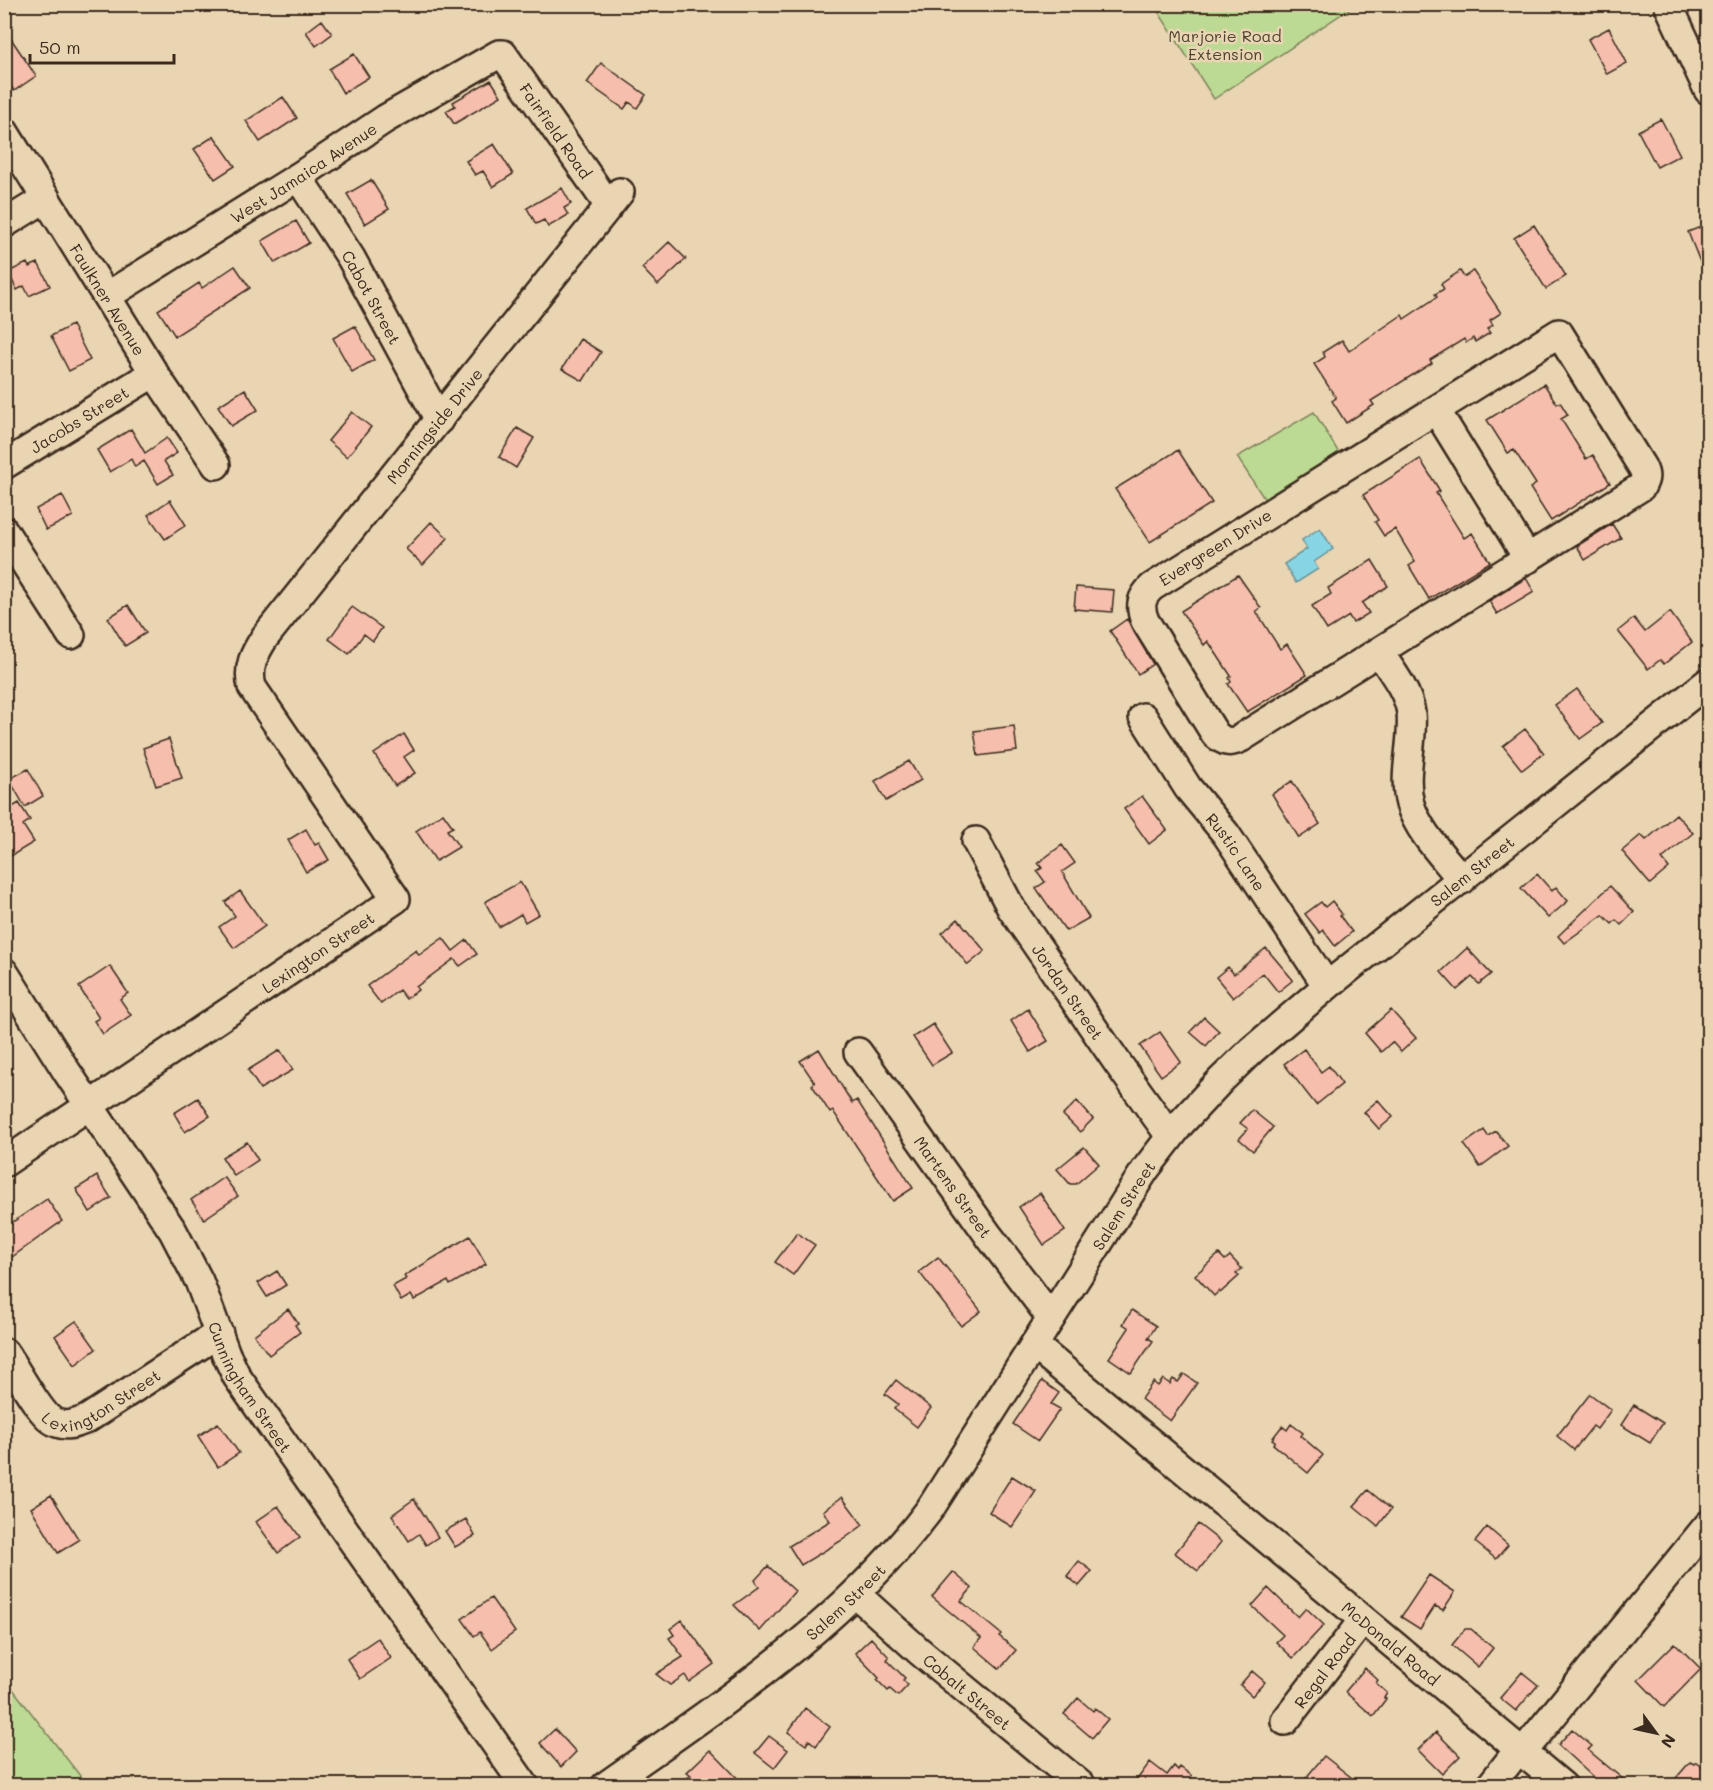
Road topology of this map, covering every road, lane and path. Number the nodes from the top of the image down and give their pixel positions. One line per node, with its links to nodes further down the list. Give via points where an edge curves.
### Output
1 (1668, 4): 3 (street)
2 (503, 54): 5 (street, West Jamaica Avenue, via 384,119); 7 (street, Fairfield Road)
3 (1708, 90)
4 (4, 131): 6 (street, Faulkner Avenue)
5 (298, 177): 9 (street, West Jamaica Avenue); 12 (street, Cabot Street, via 351,258)
6 (46, 198): 8 (street); 9 (street, Faulkner Avenue)
7 (615, 199): 12 (street, Morningside Drive)
8 (4, 224)
9 (107, 296): 10 (street, Faulkner Avenue)
10 (154, 373): 13 (street, Jacobs Street); 14 (street, Faulkner Avenue)
11 (1436, 410): 16 (street); 16 (street, Evergreen Drive, via 1559,333 1583,371 1642,467 1645,480 1636,492); 18 (street, Evergreen Drive, via 1152,587 1141,603 1145,621 1215,734 1227,742 1241,738)
12 (439, 420): 19 (street, Morningside Drive, via 265,637)
13 (4, 465)
14 (216, 465)
15 (4, 531): 17 (street)
16 (1528, 559): 18 (street, Evergreen Drive)
17 (70, 635)
18 (1379, 652): 23 (street, via 1411,711 1407,788 1411,805 1428,838)
19 (251, 661): 27 (street, Lexington Street, via 252,687 396,899)
20 (1708, 682): 23 (street, Salem Street)
21 (1143, 717): 25 (street, Rustic Lane)
22 (976, 841): 28 (street, Jordan Street, via 1011,908)
23 (1462, 880): 25 (street, Salem Street)
24 (4, 972): 27 (street, Cunningham Street)
25 (1327, 986): 28 (street, Salem Street, via 1252,1050)
26 (858, 1052): 30 (street, Martens Street)
27 (90, 1107): 29 (street, Lexington Street); 31 (street, Cunningham Street, via 173,1231 199,1281)
28 (1170, 1136): 30 (street, Salem Street)
29 (4, 1163)
30 (1051, 1318): 32 (street, Salem Street)
31 (219, 1333): 33 (street, Lexington Street, via 87,1419 63,1425 53,1422 44,1412); 40 (street, Cunningham Street, via 231,1366 251,1399)
32 (1034, 1345): 35 (street, Salem Street, via 930,1509); 36 (street, McDonald Road)
33 (4, 1352)
34 (1708, 1525): 38 (street)
35 (856, 1594): 39 (street, Salem Street, via 805,1638); 41 (street, Cobalt Street, via 919,1651)
36 (1363, 1620): 37 (street, Regal Road); 38 (street, McDonald Road)
37 (1285, 1721)
38 (1521, 1751): 42 (street); 43 (street, McDonald Road)
39 (611, 1784)
40 (525, 1785)
41 (1083, 1785)
42 (1490, 1785)
43 (1563, 1785)

